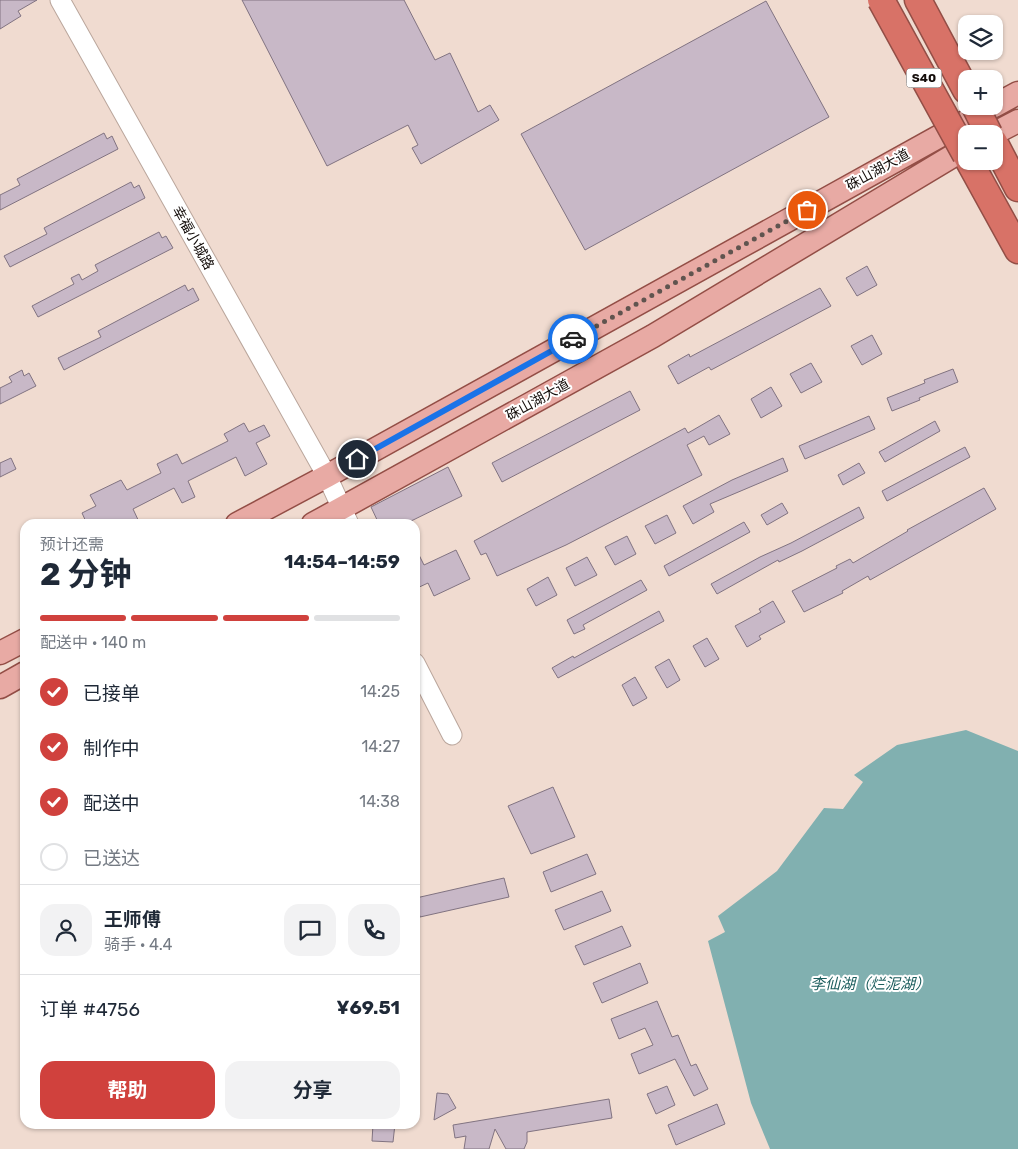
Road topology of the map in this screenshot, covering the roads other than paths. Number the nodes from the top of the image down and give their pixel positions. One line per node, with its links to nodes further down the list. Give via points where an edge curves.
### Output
1 (60, 0): 19 (street, 幸福小城路)
2 (881, 0): 11 (highway, S40, bridge)
3 (918, 0): 4 (highway, S40)
4 (958, 75)
5 (1018, 93): 6 (main road, 硃山湖大道)
6 (1003, 101)
7 (980, 115): 9 (main road, 硃山湖大道)
8 (1018, 121): 10 (main road)
9 (967, 123): 19 (main road, 硃山湖大道)
10 (1003, 129)
11 (958, 141)
12 (958, 153): 20 (main road, 硃山湖大道)
13 (1003, 159): 16 (highway)
14 (974, 170): 18 (highway)
15 (984, 170): 17 (main road)
16 (1018, 188)
17 (1018, 235)
18 (1018, 250)
19 (327, 476): 20 (street, 幸福小城路); 21 (main road, 硃山湖大道)
20 (346, 516): 22 (main road, 硃山湖大道)
21 (246, 519)
22 (334, 519)
23 (20, 643): 24 (main road)
24 (0, 653)
25 (420, 672): 28 (street)
26 (20, 676): 27 (main road)
27 (0, 687)
28 (452, 735)

